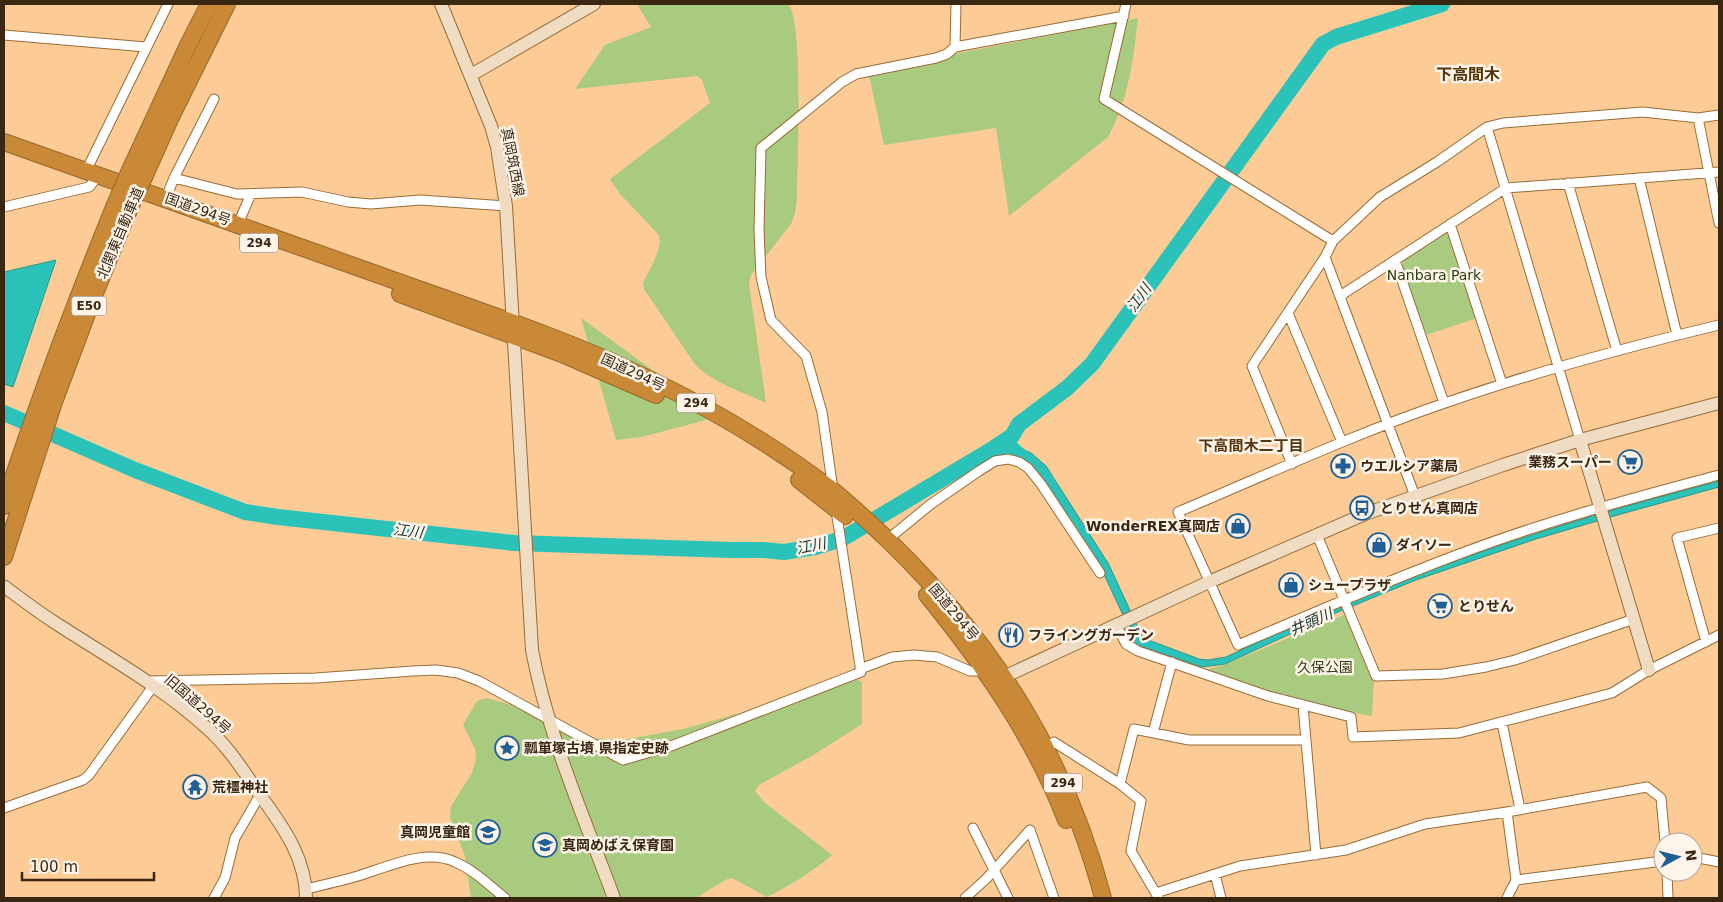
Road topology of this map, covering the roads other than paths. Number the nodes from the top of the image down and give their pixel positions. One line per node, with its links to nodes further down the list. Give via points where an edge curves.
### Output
1 (168, 4): 10 (street)
2 (210, 4): 19 (highway, 北関東自動車道 / E50, via 189,43)
3 (227, 4): 19 (highway, 北関東自動車道 / E50, via 174,110)
4 (441, 4): 12 (street, 真岡筑西線)
5 (594, 4): 12 (street)
6 (956, 4): 11 (street)
7 (1126, 4): 8 (street)
8 (1124, 16): 11 (street); 34 (street, via 1104,99)
9 (4, 35): 10 (street)
10 (146, 47): 22 (street)
11 (955, 47): 54 (street, via 936,58 856,74 761,148 759,230 762,277 771,320 806,356 822,412)
12 (471, 74): 29 (street, 真岡筑西線, via 491,126)
13 (214, 99): 23 (street)
14 (1719, 115): 15 (street)
15 (1698, 118): 16 (street, via 1643,112); 21 (street)
16 (1487, 127): 26 (street); 34 (street, via 1380,197)
17 (4, 142): 22 (highway, 国道294号 / 294)
18 (4, 151): 22 (highway, 国道294号 / 294)
19 (137, 172): 50 (highway, 北関東自動車道 / E50, bridge, via 121,210 91,303 47,399)
20 (1719, 172): 21 (street)
21 (1709, 174): 24 (street); 31 (street)
22 (93, 176): 28 (highway, 国道294号 / 294); 30 (street, via 89,187); 40 (highway, 国道294号 / 294)
23 (174, 178): 27 (street, via 237,194); 28 (street)
24 (1639, 178): 25 (street); 41 (street)
25 (1568, 183): 26 (street); 42 (street)
26 (1506, 188): 33 (street); 43 (street)
27 (251, 194): 29 (street, via 302,192 371,204 420,200); 32 (street)
28 (166, 198): 32 (highway, 国道294号 / 294)
29 (506, 206): 40 (street, 真岡筑西線)
30 (4, 207)
31 (1719, 223)
32 (238, 224): 40 (highway, 国道294号 / 294)
33 (1450, 224): 36 (street); 44 (street)
34 (1333, 240): 35 (street)
35 (1325, 257): 37 (street); 38 (street)
36 (1396, 260): 37 (street); 45 (street)
37 (1340, 296): 47 (street)
38 (1288, 313): 49 (street); 51 (street, via 1252,366)
39 (1719, 325): 41 (street)
40 (512, 329): 54 (highway, 国道294号 / 294, via 682,407); 76 (street, 真岡筑西線, via 532,650)
41 (1677, 335): 42 (street)
42 (1617, 351): 43 (street)
43 (1558, 368): 44 (street); 48 (street)
44 (1502, 384): 45 (street)
45 (1444, 403): 47 (street)
46 (1719, 404): 48 (street)
47 (1388, 424): 49 (street); 53 (street)
48 (1580, 440): 53 (street); 56 (street)
49 (1342, 442): 51 (street)
50 (30, 450): 55 (highway, 北関東自動車道 / E50); 61 (highway, 北関東自動車道 / E50)
51 (1292, 464): 63 (street, via 1178,512)
52 (1719, 475): 56 (street)
53 (1415, 496): 59 (street)
54 (834, 499): 57 (highway, 国道294号 / 294); 57 (street)
55 (4, 506)
56 (1600, 507): 65 (street, via 1464,552); 66 (street)
57 (851, 523): 60 (highway, 国道294号 / 294); 71 (street, via 843,553)
58 (1719, 528): 69 (street, via 1677,538)
59 (1317, 535): 63 (street); 65 (street)
60 (882, 539): 62 (street, via 994,461 1008,459 1028,468 1041,484); 73 (highway, 国道294号 / 294, via 921,573 951,607 986,650)
61 (4, 556)
62 (1100, 573)
63 (1209, 582): 65 (street, via 1238,645); 67 (street)
64 (5, 587): 74 (street, 旧国道294号)
65 (1345, 600): 66 (street, via 1376,676 1443,674 1486,667)
66 (1634, 619): 72 (street)
67 (1119, 624): 70 (street, via 1126,644); 73 (street)
68 (1719, 635): 69 (street)
69 (1706, 642): 72 (street)
70 (1172, 662): 75 (street); 78 (street)
71 (860, 669): 73 (street, via 892,657 914,655 937,657 970,671); 76 (street, via 861,672 671,746 622,760)
72 (1650, 670): 77 (street, via 1612,693)
73 (994, 676): 80 (highway, 国道294号 / 294); 104 (highway, 国道294号 / 294, via 1052,787)
74 (151, 683): 76 (street, via 316,678 436,670 470,677); 82 (street, 旧国道294号, via 208,728 233,755); 83 (street, via 89,775)
75 (1303, 706): 77 (street, via 1351,717 1354,737 1459,733); 79 (street)
76 (549, 719): 100 (street, 真岡筑西線)
77 (1502, 723): 84 (street)
78 (1153, 733): 79 (street, via 1189,740); 81 (street, via 1134,729)
79 (1306, 740): 88 (street)
80 (1046, 747): 81 (street, via 1054,742); 105 (highway, 国道294号 / 294, via 1074,810)
81 (1120, 784): 97 (street, via 1141,801 1131,851)
82 (260, 795): 96 (street, 旧国道294号, via 281,824 300,860); 98 (street, via 235,838 225,878)
83 (4, 808)
84 (1520, 809): 85 (street); 87 (street, via 1647,787 1662,798)
85 (1507, 812): 88 (street, via 1425,824 1346,850); 94 (street)
86 (973, 828): 92 (street)
87 (1664, 832)
88 (1316, 855): 93 (street, via 1240,866)
89 (1703, 859): 91 (street)
90 (1653, 862): 94 (street)
91 (1719, 862)
92 (994, 868): 101 (street); 102 (street); 103 (street, via 1030,830)
93 (1214, 874): 97 (street); 106 (street)
94 (1516, 880): 107 (street)
95 (1667, 882): 108 (street)
96 (306, 894): 99 (street, via 404,861 433,857 468,868)
97 (1158, 896)
98 (214, 898)
99 (505, 898)
100 (614, 898)
101 (965, 898)
102 (1008, 898)
103 (1054, 898)
104 (1092, 898)
105 (1103, 898)
106 (1221, 898)
107 (1507, 898)
108 (1668, 898)

